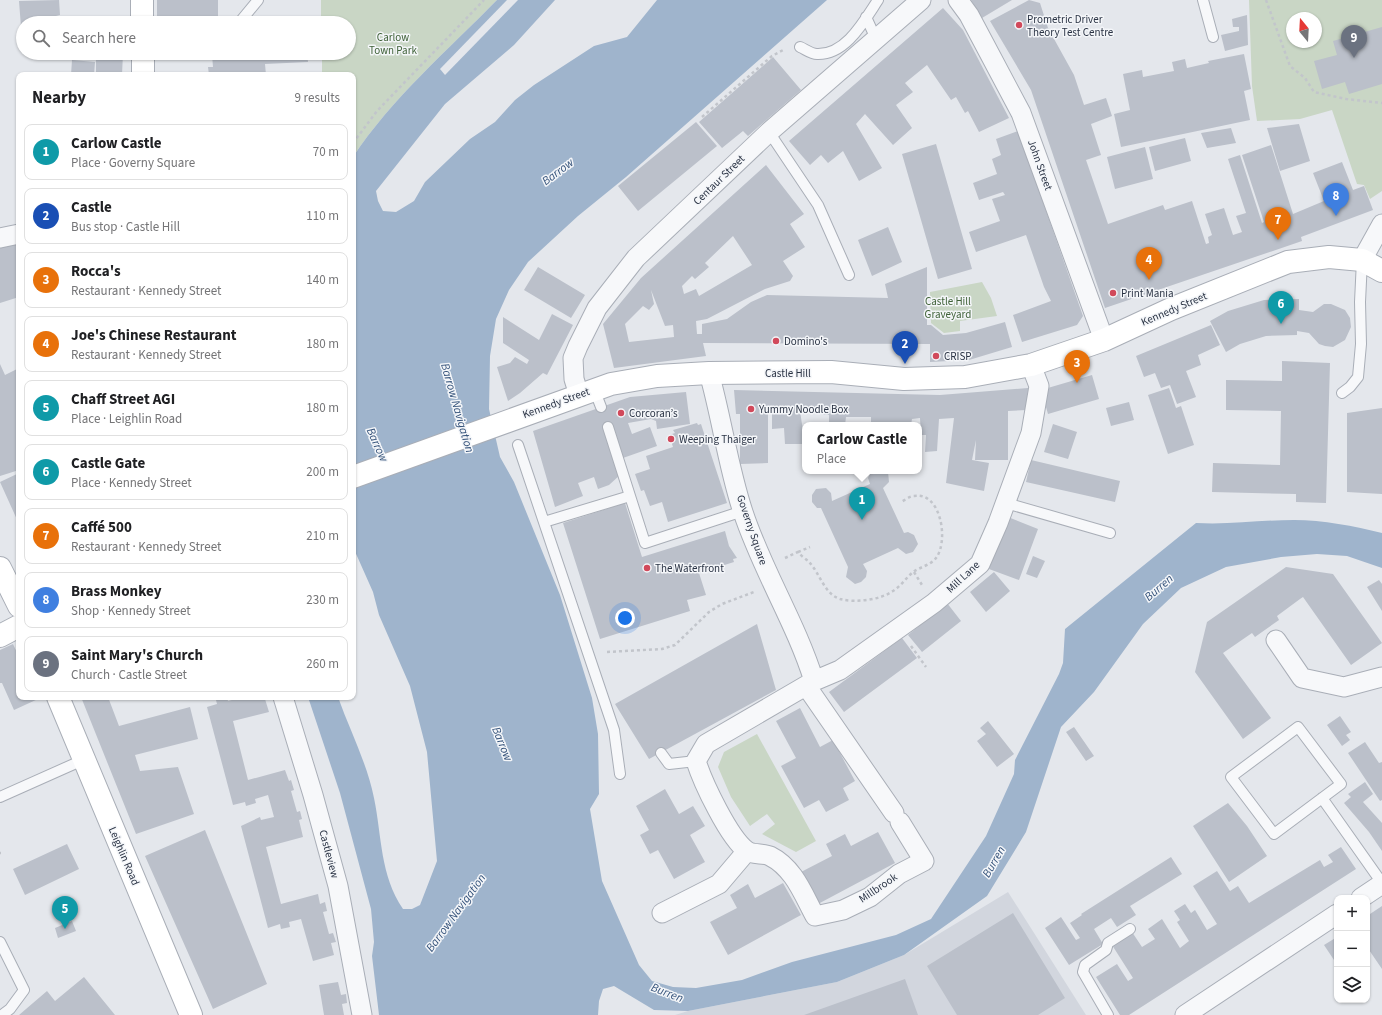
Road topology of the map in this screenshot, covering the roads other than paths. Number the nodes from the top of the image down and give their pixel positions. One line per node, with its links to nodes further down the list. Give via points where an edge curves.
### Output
1 (142, 0): 7 (main road)
2 (258, 0): 8 (lane)
3 (878, 0): 9 (lane)
4 (921, 0): 11 (street, Centaur Street)
5 (958, 0): 22 (street, John Street, via 969,15 1021,112)
6 (1203, 0): 10 (lane)
7 (142, 16)
8 (244, 16)
9 (866, 17): 11 (lane); 12 (lane, via 854,34 832,53 815,54)
10 (1213, 38)
11 (876, 39): 15 (street, Centaur Street)
12 (800, 47)
13 (143, 60): 14 (main road)
14 (144, 72)
15 (769, 132): 21 (lane, via 818,205); 27 (street, Centaur Street, via 636,258 597,308 573,358 574,379)
16 (1382, 224): 19 (street)
17 (16, 235): 18 (street)
18 (0, 238)
19 (1362, 260): 20 (main road, Kennedy Street); 22 (main road, Kennedy Street, via 1329,257 1288,262 1171,309); 26 (lane, via 1358,377)
20 (1382, 271)
21 (849, 275)
22 (1104, 340): 23 (main road, Kennedy Street)
23 (1031, 365): 25 (main road, Kennedy Street); 32 (street, Mill Lane, via 1039,386 1031,433)
24 (709, 373): 25 (main road, Castle Hill, via 831,372 904,379); 27 (main road, Castle Hill, via 657,376); 33 (street, Governy Square)
25 (965, 377)
26 (1342, 393)
27 (596, 394): 30 (main road, Kennedy Street, via 502,423)
28 (608, 427): 31 (lane)
29 (518, 445): 34 (lane)
30 (356, 476)
31 (630, 496): 33 (lane, via 645,543); 34 (lane)
32 (1006, 503): 35 (lane); 42 (street, Mill Lane, via 980,564 934,603 840,670)
33 (743, 511): 42 (street, Governy Square, via 764,567 808,663)
34 (544, 522): 48 (lane, via 614,730)
35 (1110, 533)
36 (0, 568): 37 (main road)
37 (16, 600)
38 (16, 628): 39 (main road)
39 (0, 636)
40 (1276, 640): 41 (street, via 1302,678 1344,687)
41 (1382, 677)
42 (810, 684): 47 (street, Mill Lane, via 706,744); 51 (street, Governy Square)
43 (59, 700): 46 (main road, Leighlin Road)
44 (284, 700): 61 (street, Castleview, via 314,795 338,886)
45 (661, 753): 47 (lane, via 669,764)
46 (83, 760): 49 (lane); 60 (main road, Leighlin Road)
47 (698, 769): 52 (street, via 732,834)
48 (620, 774)
49 (0, 797)
50 (1322, 798): 50 (lane, via 1274,834 1231,777 1298,727 1341,784); 53 (lane)
51 (897, 818): 52 (street, Millbrook, via 924,861 843,910 815,916 793,875 770,856)
52 (747, 852): 55 (street, via 719,884)
53 (1382, 883): 54 (street)
54 (1365, 895)
55 (662, 913)
56 (1334, 916): 63 (street)
57 (1130, 929): 62 (lane, via 1108,943 1106,950 1085,965 1083,972)
58 (0, 942): 59 (lane, via 24,990 10,1009)
59 (2, 1015)
60 (191, 1015)
61 (362, 1015)
62 (1108, 1015)
63 (1185, 1015)

